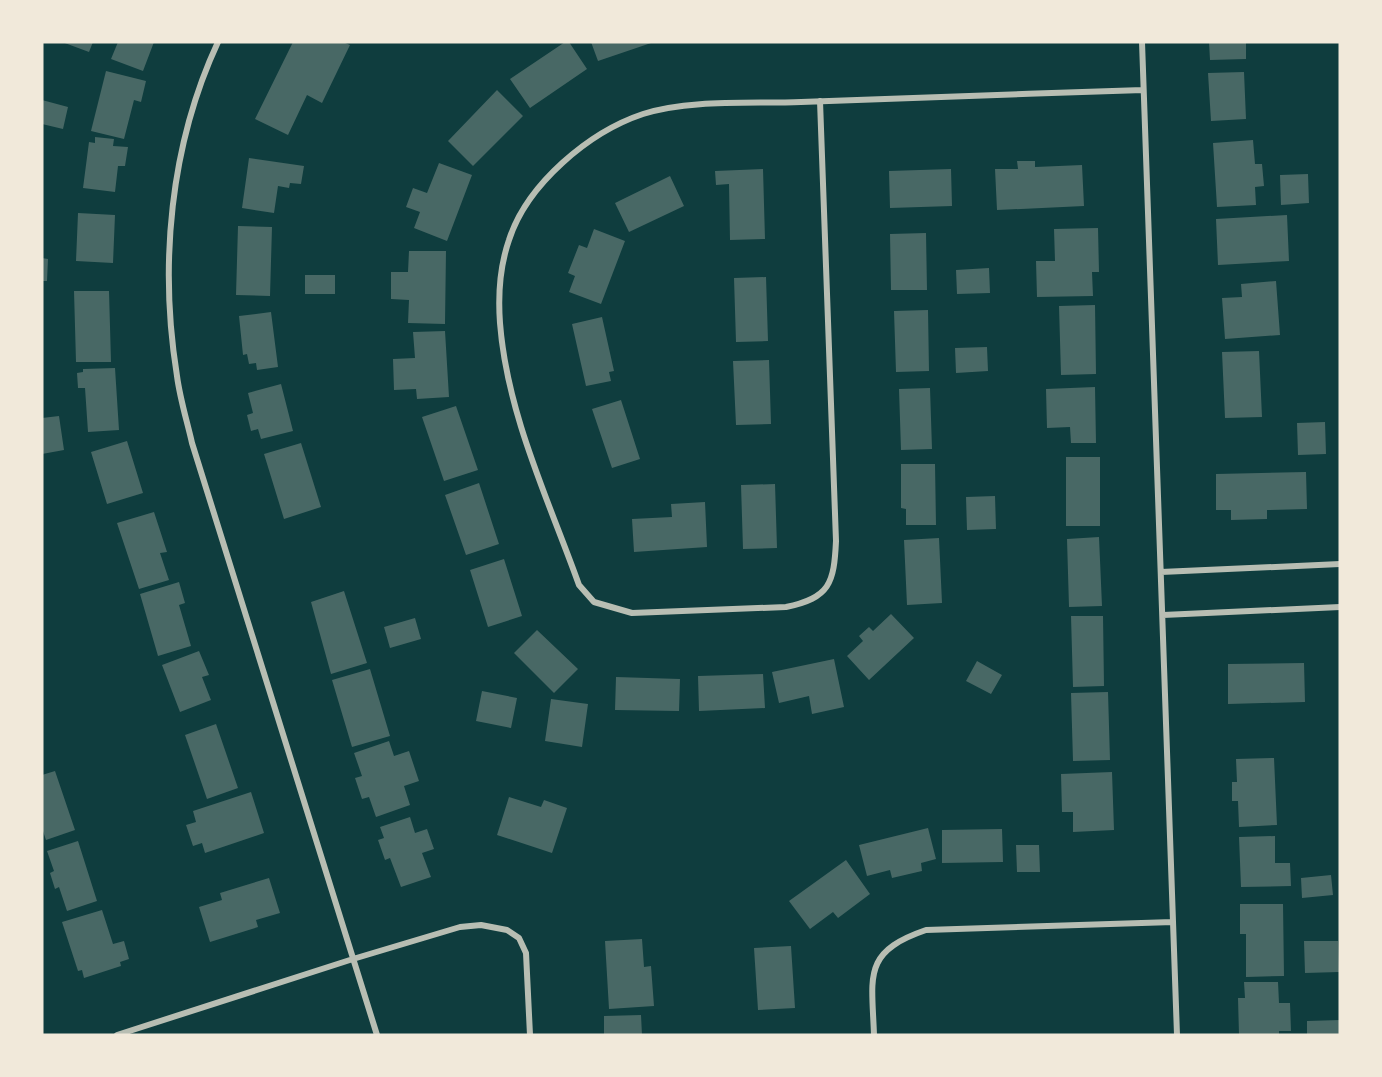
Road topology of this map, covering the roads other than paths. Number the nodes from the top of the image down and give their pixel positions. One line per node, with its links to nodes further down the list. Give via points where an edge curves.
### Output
1 (219, 42): 10 (street, via 190,118 175,184 169,235 177,376 192,443)
2 (1142, 42): 3 (street)
3 (1143, 90): 4 (street); 6 (street)
4 (820, 101): 4 (street, via 684,106 645,114 611,128 580,147 549,176 525,207 509,238 500,279 506,367 517,412 579,585 594,602 632,613 786,607 809,602 826,590 835,573)
5 (1340, 564): 6 (street)
6 (1161, 572): 8 (street)
7 (1340, 607): 8 (street)
8 (1163, 615): 9 (street)
9 (1173, 922): 14 (street, via 926,930 902,938 881,954 872,980); 15 (street)
10 (353, 959): 11 (street); 12 (street); 13 (street, via 460,927 481,925 507,930 519,938 526,953)
11 (117, 1035)
12 (377, 1035)
13 (530, 1035)
14 (874, 1035)
15 (1177, 1035)

